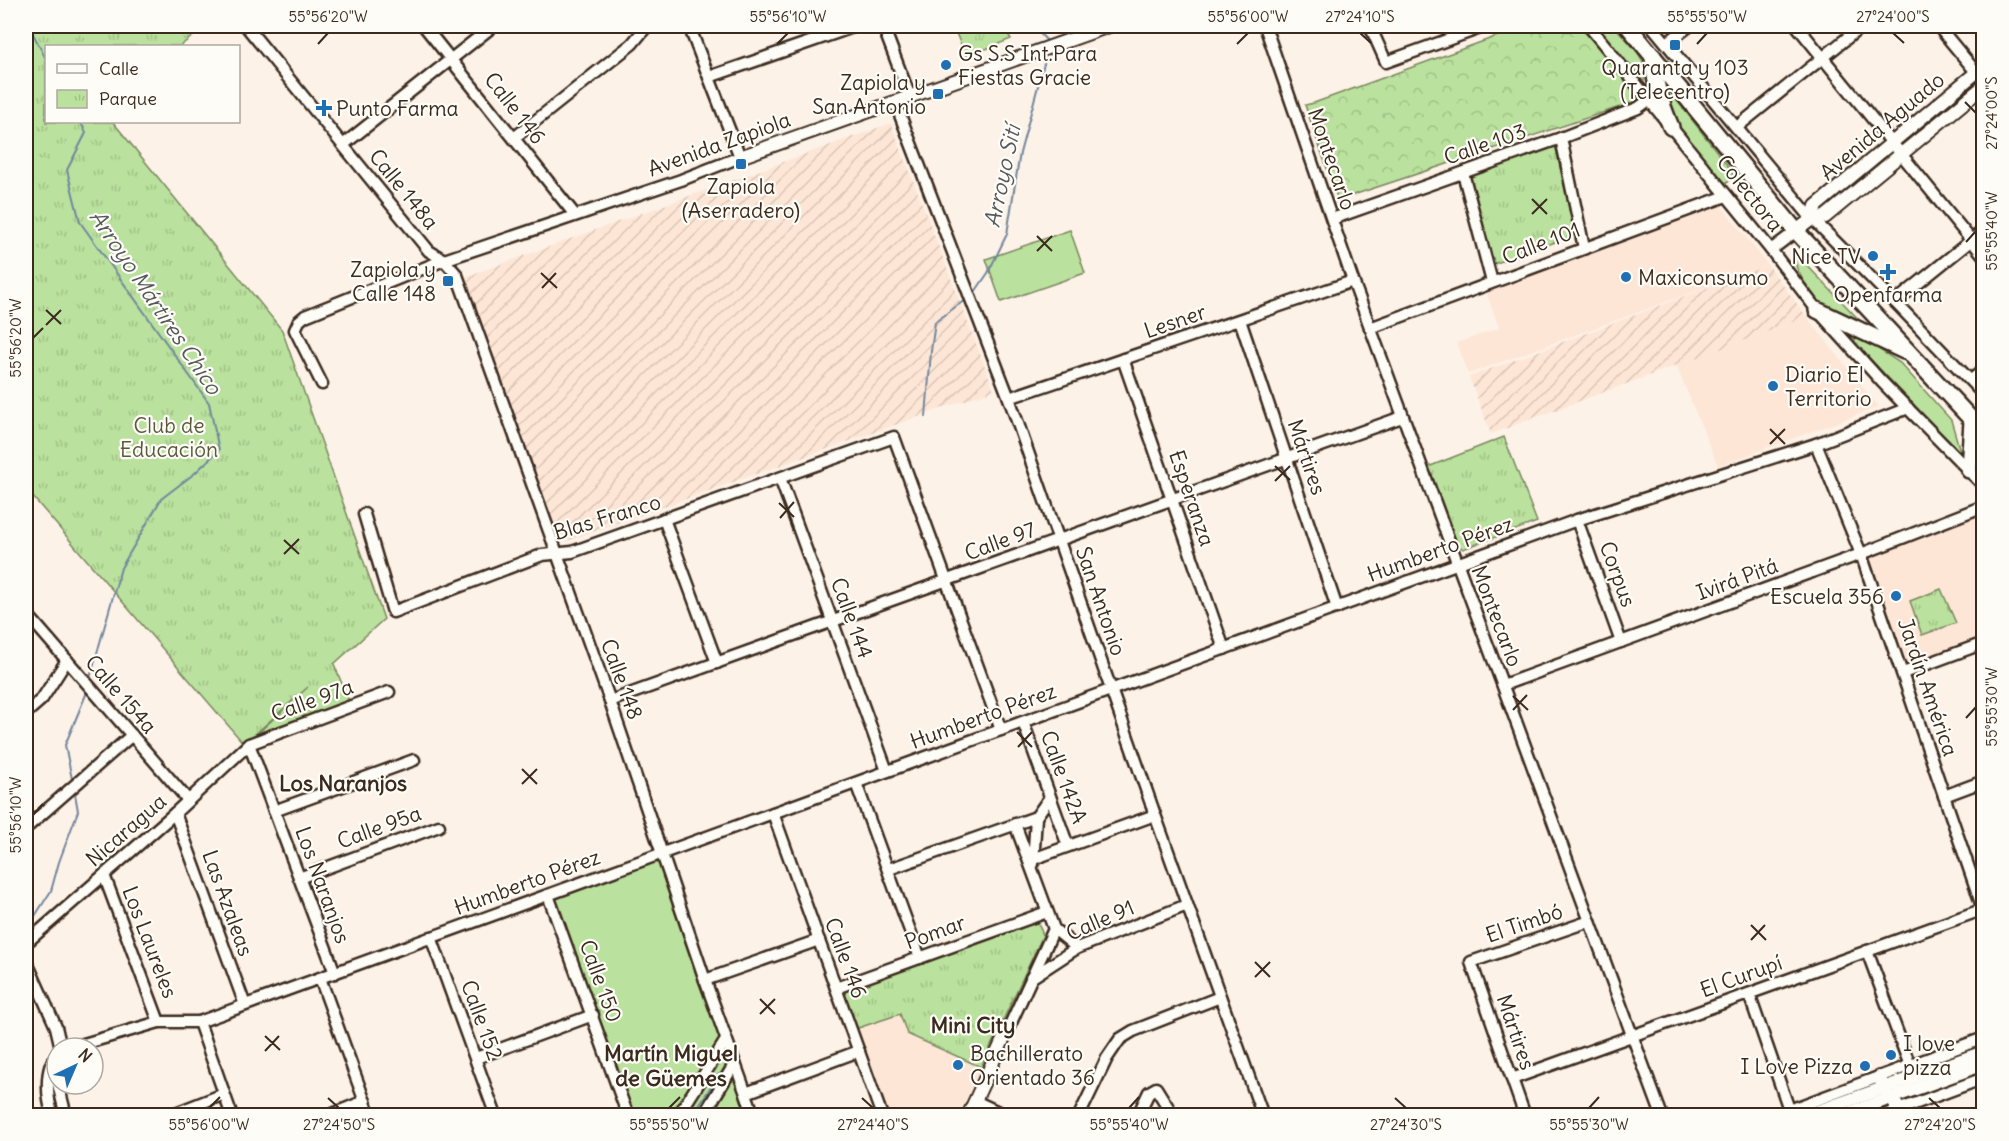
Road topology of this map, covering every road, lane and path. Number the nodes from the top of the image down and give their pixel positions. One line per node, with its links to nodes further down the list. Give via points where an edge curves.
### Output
1 (246, 26): 34 (street, Calle 148a)
2 (424, 26): 22 (street, Calle 146)
3 (493, 26): 22 (street)
4 (647, 26): 31 (street, via 632,44)
5 (689, 26): 24 (street)
6 (856, 26): 24 (street)
7 (883, 26): 26 (street)
8 (1109, 26): 26 (main road, Avenida Zapiola)
9 (1265, 26): 40 (street, Montecarlo)
10 (1370, 26): 11 (street, via 1386,62)
11 (1486, 26)
12 (1589, 26): 27 (street, Colectora)
13 (1652, 26): 19 (street, Colectora)
14 (1689, 26): 19 (street)
15 (1797, 26): 21 (street)
16 (1862, 26): 21 (street)
17 (1938, 26): 23 (street)
18 (1636, 28): 20 (highway)
19 (1667, 43): 30 (street, Colectora)
20 (1653, 56): 29 (highway, via 1657,92); 43 (highway)
21 (1822, 57): 30 (street); 33 (street)
22 (451, 59): 31 (street, Calle 146); 34 (street)
23 (1980, 69): 33 (main road, Avenida Aguado)
24 (709, 77): 36 (street)
25 (1983, 86): 35 (main road, Avenida Aguado)
26 (910, 96): 28 (main road, Avenida Zapiola)
27 (1649, 100): 29 (street, Colectora); 32 (street, Calle 103)
28 (894, 102): 36 (main road, Avenida Zapiola); 61 (street, San Antonio)
29 (1671, 127): 38 (street, Colectora)
30 (1737, 128): 41 (street, Colectora)
31 (514, 138): 39 (street, Calle 146)
32 (1561, 138): 37 (street, Calle 103); 45 (street)
33 (1892, 144): 35 (street); 41 (main road, Avenida Aguado, via 1816,206)
34 (343, 145): 48 (street, Calle 148a, via 429,251)
35 (1901, 155): 41 (main road, Avenida Aguado, via 1825,216); 44 (street)
36 (740, 157): 39 (street, Avenida Zapiola)
37 (1463, 173): 40 (street, Calle 103); 50 (street)
38 (1726, 196): 45 (street, Calle 101); 46 (street, Colectora)
39 (575, 215): 48 (street, Avenida Zapiola)
40 (1332, 219): 49 (street, Montecarlo)
41 (1812, 219): 43 (main road, Avenida Aguado); 51 (street, Colectora)
42 (1983, 230): 44 (street)
43 (1796, 231): 46 (street); 55 (highway)
44 (1971, 240): 47 (street); 51 (street)
45 (1584, 248): 50 (street, Calle 101)
46 (1771, 250): 52 (street, Colectora)
47 (1983, 256)
48 (444, 260): 59 (street, Avenida Zapiola, via 305,315 299,321 295,330); 77 (street, Calle 148, via 457,275)
49 (1353, 281): 53 (street, Lesner); 54 (street, Montecarlo)
50 (1492, 282): 54 (street, Calle 101)
51 (1895, 302): 58 (street, Colectora)
52 (1817, 310): 55 (highway); 62 (street, Colectora)
53 (1240, 320): 56 (street, Lesner); 67 (street, Mártires)
54 (1370, 328): 63 (street, Montecarlo)
55 (1910, 354): 64 (highway)
56 (1123, 359): 61 (street, Lesner); 71 (street, Esperanza)
57 (1983, 370): 58 (street)
58 (1971, 380): 60 (street, Colectora)
59 (322, 384)
60 (1983, 395)
61 (1009, 398): 76 (street, San Antonio)
62 (1908, 408): 66 (street, Humberto Pérez); 68 (street, Colectora)
63 (1402, 417): 67 (street, Calle 97); 79 (street, Montecarlo)
64 (1972, 421): 65 (highway); 68 (highway)
65 (1983, 433)
66 (1816, 444): 75 (street, Humberto Pérez); 78 (street, Jardín América)
67 (1288, 459): 71 (street, Calle 97); 81 (street, Mártires)
68 (1970, 470): 70 (street, Colectora)
69 (780, 478): 74 (street, Blas Franco); 80 (street, Blas Franco, via 894,437); 83 (street, Calle 144)
70 (1983, 486)
71 (1173, 500): 76 (street, Calle 97); 86 (street, Esperanza)
72 (1983, 506): 78 (street, Ivirá Pitá)
73 (364, 514): 77 (street, Blas Franco, via 393,612 542,555)
74 (664, 519): 77 (street, Blas Franco); 88 (street)
75 (1577, 520): 79 (street, Humberto Pérez); 84 (street, Corpus)
76 (1060, 540): 80 (street, Calle 97); 91 (street, San Antonio)
77 (557, 554): 93 (street, Calle 148)
78 (1861, 554): 84 (street, Ivirá Pitá); 89 (street, Jardín América)
79 (1457, 564): 81 (street, Humberto Pérez); 90 (street, Montecarlo)
80 (946, 581): 83 (street, Calle 97); 96 (street)
81 (1337, 608): 86 (street, Humberto Pérez)
82 (26, 612): 87 (street, Calle 154a)
83 (833, 621): 88 (street, Calle 97); 100 (street, Calle 144)
84 (1621, 642): 90 (street, Ivirá Pitá)
85 (1983, 643): 89 (street)
86 (1224, 649): 91 (street, Humberto Pérez)
87 (66, 660): 94 (street, via 42,699); 97 (street, Calle 154a)
88 (717, 663): 93 (street, Calle 97)
89 (1902, 674): 103 (street, Jardín América)
90 (1503, 686): 125 (street, Montecarlo)
91 (1111, 690): 95 (street, Humberto Pérez); 109 (street, San Antonio)
92 (389, 692): 98 (street, Calle 97a)
93 (610, 701): 115 (street, Calle 148)
94 (26, 713)
95 (1023, 722): 96 (street, Humberto Pérez); 104 (street, Calle 142A)
96 (1000, 730): 100 (street, Humberto Pérez)
97 (132, 735): 105 (street, Calle 154a); 113 (street)
98 (249, 744): 105 (street, Nicaragua); 106 (street, Los Naranjos)
99 (414, 760): 106 (street)
100 (887, 771): 102 (street, Humberto Pérez)
101 (1983, 781): 103 (street)
102 (856, 783): 108 (street, Humberto Pérez); 117 (street)
103 (1944, 796): 123 (street, Jardín América)
104 (1050, 797): 110 (street); 114 (street, Calle 142A)
105 (189, 800): 107 (street, Nicaragua)
106 (274, 811): 120 (street, Los Naranjos)
107 (175, 813): 119 (street, Nicaragua); 142 (street, Las Azaleas)
108 (773, 813): 115 (street, Humberto Pérez); 128 (street, Calle 146)
109 (1155, 815): 114 (street); 122 (street, San Antonio)
110 (1036, 817): 111 (street); 116 (street)
111 (1015, 824): 117 (street); 118 (street)
112 (438, 826): 120 (street, Calle 95a)
113 (26, 828)
114 (1068, 846): 116 (street)
115 (661, 854): 121 (street, Humberto Pérez); 138 (street, Calle 148)
116 (1033, 859): 118 (street)
117 (889, 870): 132 (street)
118 (1033, 872): 124 (street)
119 (104, 875): 129 (street, Nicaragua); 144 (street, Los Laureles)
120 (299, 878): 135 (street, Los Naranjos)
121 (548, 895): 127 (street, Humberto Pérez); 143 (street, Calle 150)
122 (1187, 905): 130 (street, Calle 91); 141 (street, San Antonio)
123 (1983, 910): 131 (street, El Curupí)
124 (1047, 912): 126 (street); 132 (street, Pomar)
125 (1590, 921): 133 (street, El Timbó); 147 (street, Montecarlo)
126 (1054, 930): 130 (street); 137 (street)
127 (431, 938): 135 (street, Humberto Pérez); 154 (street, Calle 152)
128 (819, 940): 138 (street); 139 (street, Calle 146)
129 (26, 943)
130 (1077, 948): 137 (street, Calle 91)
131 (1866, 951): 140 (street, El Curupí); 157 (street)
132 (920, 958): 139 (street, Pomar)
133 (1471, 962): 159 (street, Mártires)
134 (26, 965): 146 (street)
135 (334, 973): 136 (street, Humberto Pérez)
136 (320, 978): 142 (street, Humberto Pérez); 165 (street)
137 (1031, 978): 151 (street)
138 (705, 980): 150 (street, Calle 148)
139 (836, 988): 152 (street, Calle 146)
140 (1749, 994): 147 (street, El Curupí); 168 (street)
141 (1220, 997): 183 (street, via 1120,1039); 184 (street, San Antonio)
142 (245, 1005): 145 (street, Humberto Pérez)
143 (593, 1015): 154 (street); 176 (street, Calle 150)
144 (159, 1022): 145 (street, Humberto Pérez); 148 (street, Humberto Pérez)
145 (199, 1022): 162 (street)
146 (58, 1036)
147 (1632, 1036): 159 (street, El Curupí); 186 (street, Montecarlo)
148 (105, 1038)
149 (1983, 1038): 157 (street)
150 (726, 1040): 155 (street, Calle 148); 177 (street)
151 (1003, 1040): 166 (main road)
152 (859, 1051): 161 (street); 180 (street, Calle 146)
153 (1983, 1052): 157 (main road)
154 (476, 1058): 175 (street, Calle 152)
155 (735, 1063): 161 (street, Calle 148); 178 (street)
156 (1983, 1064): 160 (main road)
157 (1912, 1071): 160 (main road)
158 (1983, 1078): 167 (street)
159 (1512, 1079): 185 (street, Mártires)
160 (1884, 1088): 167 (main road); 168 (street); 188 (main road); 189 (main road)
161 (746, 1093): 179 (street, Calle 148)
162 (224, 1094): 171 (street); 172 (street)
163 (48, 1096): 169 (street)
164 (61, 1096): 170 (street)
165 (365, 1101): 173 (street); 174 (street)
166 (975, 1101): 181 (main road); 182 (street)
167 (1902, 1112): 190 (street)
168 (1790, 1113): 187 (street)
169 (53, 1116)
170 (66, 1116)
171 (168, 1116)
172 (232, 1116)
173 (328, 1116)
174 (370, 1116)
175 (496, 1116)
176 (628, 1116)
177 (678, 1116)
178 (703, 1116)
179 (754, 1116)
180 (882, 1116)
181 (968, 1116)
182 (1007, 1116)
183 (1079, 1116)
184 (1263, 1116)
185 (1525, 1116)
186 (1662, 1116)
187 (1773, 1116)
188 (1805, 1116)
189 (1841, 1116)
190 (1882, 1116)

